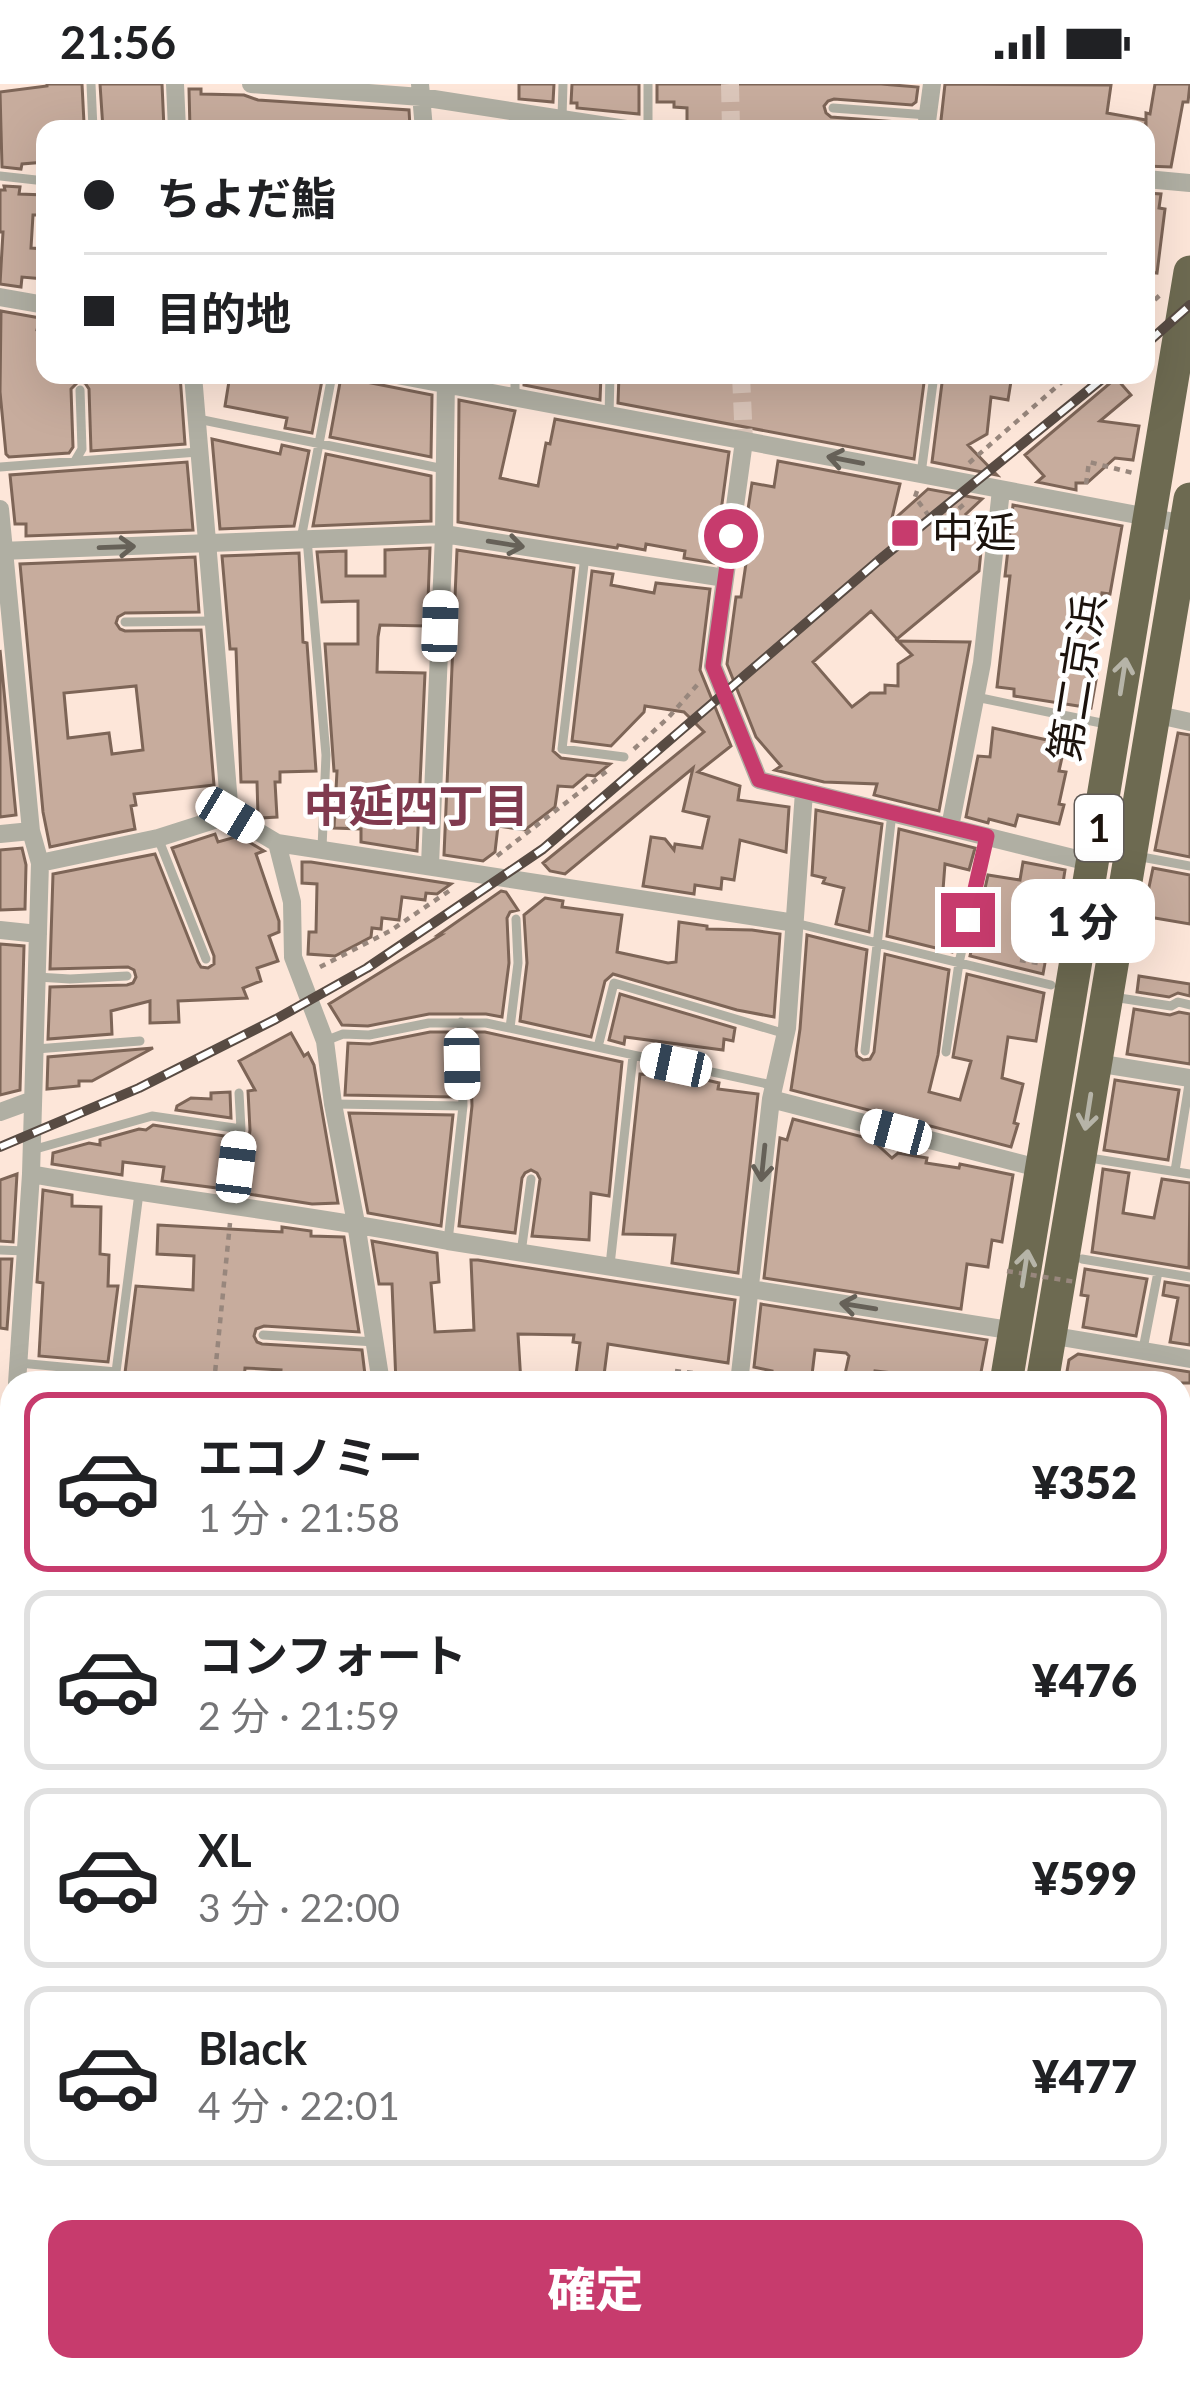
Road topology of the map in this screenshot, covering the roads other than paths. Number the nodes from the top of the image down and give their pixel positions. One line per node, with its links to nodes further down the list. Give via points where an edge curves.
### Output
1 (91, 84): 11 (lane)
2 (175, 84): 12 (street)
3 (251, 84): 7 (street)
4 (562, 84): 10 (lane)
5 (648, 84): 14 (lane)
6 (932, 84): 16 (street)
7 (313, 86): 8 (street)
8 (420, 91): 10 (street)
9 (833, 108): 15 (lane)
10 (562, 118): 13 (street)
11 (93, 120)
12 (177, 120)
13 (574, 120)
14 (648, 120)
15 (914, 120)
16 (927, 120)
17 (0, 176): 18 (lane)
18 (36, 180)
19 (1155, 180): 20 (street)
20 (1190, 183)
21 (1178, 282): 44 (highway, 第二京浜 / 1)
22 (0, 297): 23 (street)
23 (36, 303)
24 (194, 384): 34 (street)
25 (330, 384): 36 (lane)
26 (446, 384): 40 (street)
27 (461, 384): 32 (street)
28 (515, 384): 32 (lane)
29 (610, 384): 33 (lane)
30 (933, 384): 41 (lane)
31 (80, 390): 38 (lane, via 82,448)
32 (515, 398): 33 (street)
33 (609, 416): 35 (street)
34 (198, 419): 36 (lane); 37 (street)
35 (744, 441): 41 (street, one-way to 35); 51 (street)
36 (319, 442): 40 (lane); 47 (lane)
37 (201, 452): 38 (lane); 48 (street)
38 (74, 461): 39 (lane)
39 (0, 467)
40 (444, 469): 46 (street)
41 (921, 474): 42 (street)
42 (1001, 490): 44 (street); 54 (street)
43 (0, 508): 49 (street)
44 (1150, 516): 45 (street); 58 (highway, 第二京浜 / 1, one-way to 44)
45 (1189, 516): 55 (highway, 第二京浜 / 1)
46 (444, 534): 47 (street); 50 (street, one-way to 50); 73 (street)
47 (304, 539): 48 (street); 69 (lane, via 326,754)
48 (209, 543): 49 (street, one-way to 48); 52 (street)
49 (2, 551): 56 (street)
50 (585, 556): 51 (street); 59 (lane, via 562,749)
51 (724, 578): 60 (street, via 713,666 759,780)
52 (215, 621): 53 (lane); 62 (street)
53 (125, 622)
54 (976, 697): 58 (lane); 63 (street)
55 (1154, 714): 57 (street); 85 (highway, 第二京浜 / 1)
56 (10, 716): 64 (street)
57 (1190, 722)
58 (1115, 726): 71 (highway, 第二京浜 / 1)
59 (624, 758)
60 (804, 792): 61 (street); 76 (street)
61 (892, 813): 63 (street); 79 (lane)
62 (230, 815): 67 (street); 68 (street)
63 (950, 827): 66 (street)
64 (31, 831): 65 (street); 72 (street)
65 (0, 834)
66 (987, 836): 71 (street); 81 (lane)
67 (158, 838): 72 (street); 80 (lane)
68 (277, 843): 69 (street); 91 (street, via 292,902 293,957)
69 (322, 848): 73 (street)
70 (1147, 858): 74 (lane)
71 (1093, 862): 108 (highway, 第二京浜 / 1)
72 (40, 863): 78 (street)
73 (430, 865): 76 (street)
74 (1190, 866)
75 (516, 919): 88 (lane)
76 (796, 923): 79 (lane); 89 (street)
77 (0, 930): 78 (street)
78 (38, 934): 83 (street)
79 (878, 943): 81 (lane); 94 (lane)
80 (206, 959)
81 (959, 963): 84 (lane); 95 (lane)
82 (127, 976): 83 (lane)
83 (37, 977): 93 (street)
84 (1051, 985)
85 (1107, 995): 86 (lane); 97 (highway, 第二京浜 / 1)
86 (1190, 1005)
87 (461, 1022): 88 (lane); 91 (lane); 103 (lane)
88 (510, 1028): 92 (lane)
89 (786, 1034): 92 (lane, via 614,983); 99 (street)
90 (140, 1041): 93 (lane)
91 (325, 1041): 102 (street)
92 (598, 1047): 96 (lane)
93 (36, 1049): 101 (street)
94 (865, 1051)
95 (946, 1052)
96 (633, 1055): 99 (lane); 121 (lane)
97 (1096, 1063): 98 (street); 127 (highway, 第二京浜 / 1, one-way to 127)
98 (1190, 1078): 109 (lane)
99 (773, 1092): 108 (street); 124 (street, one-way to 124)
100 (239, 1093): 105 (lane)
101 (33, 1100): 104 (street); 106 (street)
102 (333, 1104): 103 (lane); 115 (street)
103 (463, 1106): 116 (lane)
104 (0, 1112)
105 (241, 1130): 106 (lane, via 152,1116); 114 (lane)
106 (32, 1150): 110 (street)
107 (1096, 1159): 109 (lane)
108 (1042, 1169): 125 (highway, 第二京浜 / 1, one-way to 108)
109 (1175, 1172): 111 (lane)
110 (31, 1174): 113 (street); 118 (street)
111 (1190, 1174)
112 (531, 1179): 119 (lane)
113 (140, 1193): 114 (street); 133 (lane)
114 (232, 1205): 115 (street)
115 (356, 1223): 116 (street); 128 (street)
116 (448, 1241): 119 (street)
117 (0, 1250): 118 (lane)
118 (25, 1251): 130 (street)
119 (520, 1252): 121 (street)
120 (1082, 1259): 122 (lane)
121 (610, 1267): 124 (street)
122 (1158, 1272): 123 (lane); 129 (lane)
123 (1190, 1277)
124 (750, 1289): 125 (street, one-way to 124); 135 (street)
125 (1015, 1331): 136 (highway, 第二京浜 / 1)
126 (262, 1335): 128 (lane)
127 (1049, 1335): 129 (street); 137 (highway, 第二京浜 / 1)
128 (374, 1342): 134 (street)
129 (1142, 1351): 131 (street)
130 (14, 1359): 132 (lane)
131 (1190, 1359)
132 (108, 1371)
133 (116, 1371)
134 (379, 1371)
135 (740, 1371)
136 (1008, 1371)
137 (1044, 1371)

